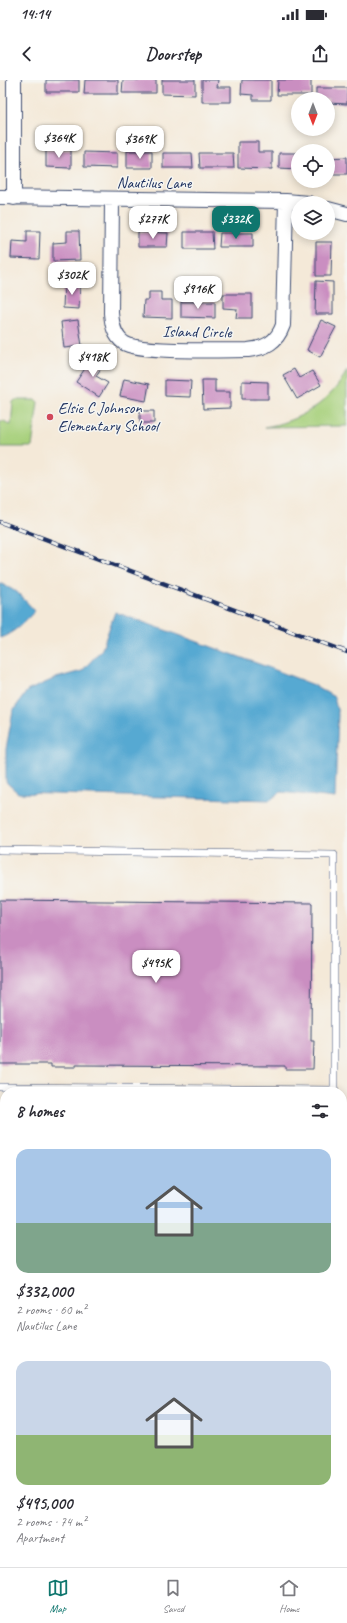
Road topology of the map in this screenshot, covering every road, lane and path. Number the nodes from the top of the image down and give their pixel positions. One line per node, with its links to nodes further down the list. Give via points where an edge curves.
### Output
1 (14, 80): 3 (street)
2 (0, 197): 3 (street, Nautilus Lane)
3 (14, 198): 4 (street, Nautilus Lane)
4 (112, 200): 5 (street, Nautilus Lane); 5 (street, Island Circle, via 111,313 114,329 119,338 128,345 146,349 248,350 258,349 273,342 283,325)
5 (286, 201): 6 (street, Nautilus Lane)
6 (291, 201)
7 (335, 210): 8 (street)
8 (347, 214)
9 (0, 850): 10 (lane, via 334,855)
10 (334, 1087)

